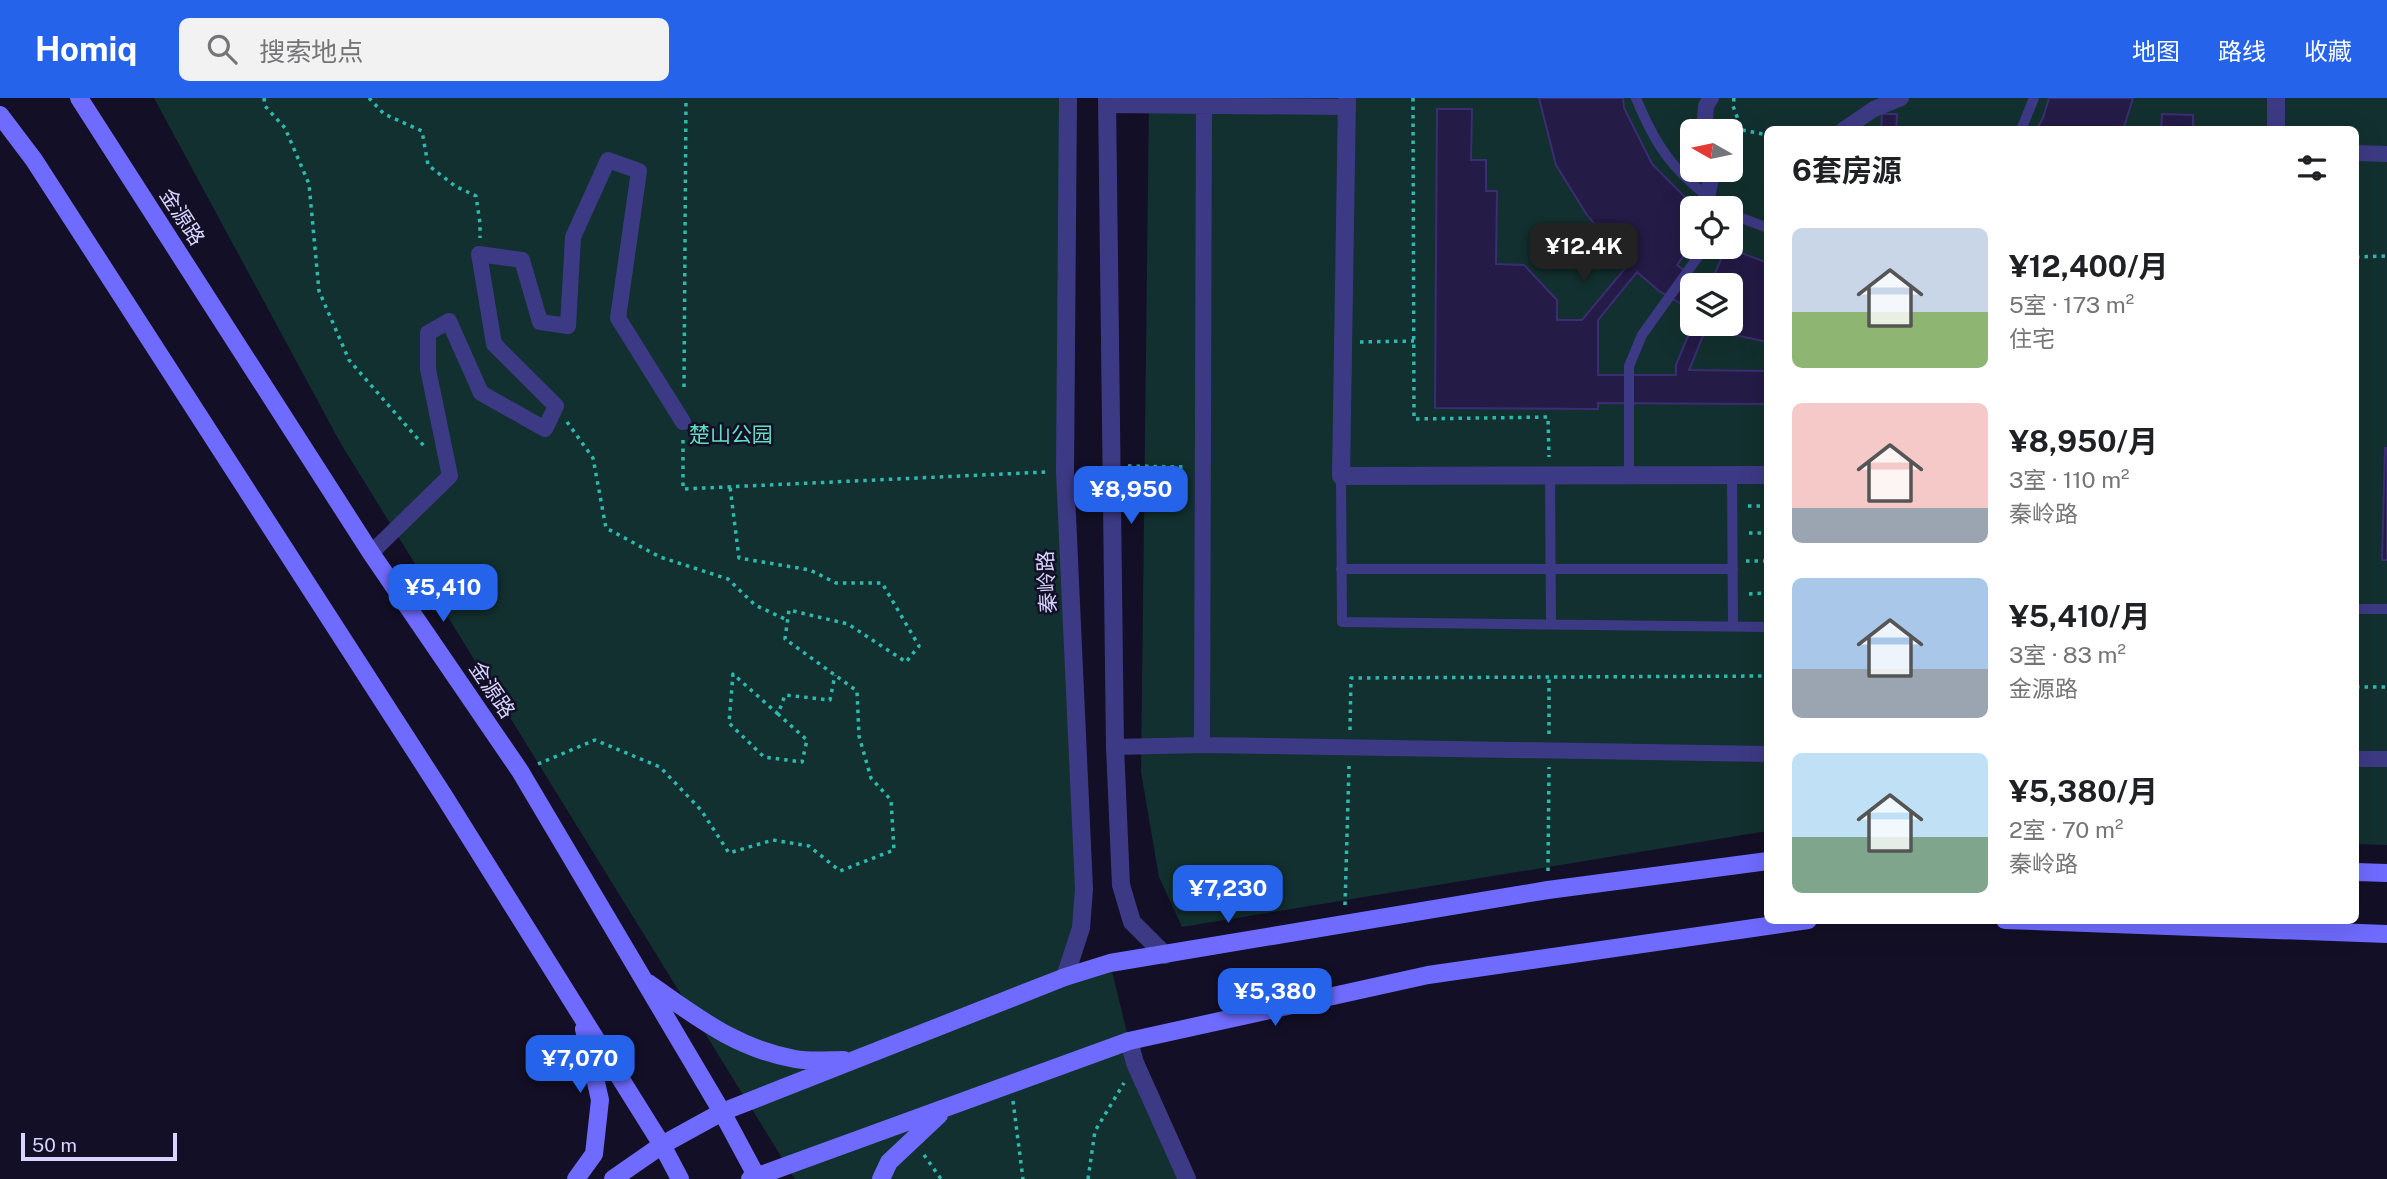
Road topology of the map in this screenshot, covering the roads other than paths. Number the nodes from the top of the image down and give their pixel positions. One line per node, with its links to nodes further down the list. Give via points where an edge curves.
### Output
1 (79, 98): 28 (main road, 金源路)
2 (1068, 98): 49 (street, 秦岭路, via 1065,472 1084,889 1081,928)
3 (1636, 98): 18 (lane, via 1651,135 1685,180)
4 (1711, 98): 12 (street)
5 (1901, 98): 13 (street)
6 (2034, 98): 14 (lane)
7 (2276, 98): 15 (street)
8 (1107, 101): 10 (street); 38 (street)
9 (1347, 102): 10 (street); 27 (street)
10 (1204, 103): 37 (street)
11 (0, 115): 51 (main road, via 34,160)
12 (1705, 119)
13 (1845, 126)
14 (2023, 126)
15 (2276, 126)
16 (2359, 153): 17 (street)
17 (2387, 154)
18 (1706, 196)
19 (1743, 219): 20 (lane)
20 (1764, 226)
21 (1696, 259): 23 (lane, via 1642,335 1629,366)
22 (683, 422): 28 (street, via 618,318 639,171 608,160 573,237 568,326 540,321 522,260 479,254 494,344 556,406 545,429 481,393 449,321 428,333 428,369 450,476)
23 (1629, 474): 24 (street); 25 (street)
24 (1550, 475): 27 (street); 30 (lane)
25 (1732, 475): 26 (street); 31 (lane)
26 (1764, 475)
27 (1341, 476): 29 (lane)
28 (371, 553): 50 (main road, 金源路, via 520,771)
29 (1342, 569): 30 (lane); 34 (lane, via 1342,622)
30 (1550, 569): 31 (lane); 34 (lane)
31 (1733, 569): 35 (lane)
32 (2359, 609): 33 (lane)
33 (2387, 609)
34 (1551, 624): 35 (lane)
35 (1734, 626): 36 (lane)
36 (1764, 627)
37 (1202, 745): 38 (street); 39 (street)
38 (1115, 747): 48 (street, via 1121,885 1132,922)
39 (1764, 754)
40 (2359, 759): 41 (street)
41 (2387, 759)
42 (1764, 862): 48 (main road, via 1548,890)
43 (2359, 872): 44 (main road)
44 (2387, 873)
45 (1780, 924): 52 (main road, via 1428,975)
46 (2114, 924): 47 (main road)
47 (2387, 934)
48 (1165, 955): 49 (main road)
49 (1065, 976): 53 (main road)
50 (643, 980): 53 (main road, via 725,1037 762,1051 798,1060); 55 (main road, 金源路)
51 (581, 1016): 56 (main road); 58 (main road, via 600,1100 594,1154)
52 (1129, 1041): 54 (main road); 62 (street)
53 (855, 1060): 55 (main road)
54 (945, 1108): 57 (main road); 61 (main road, via 889,1162)
55 (722, 1112): 56 (main road); 57 (main road, 金源路)
56 (662, 1145): 59 (main road); 60 (main road)
57 (755, 1178)
58 (576, 1179)
59 (613, 1179)
60 (680, 1179)
61 (881, 1179)
62 (1187, 1179)

